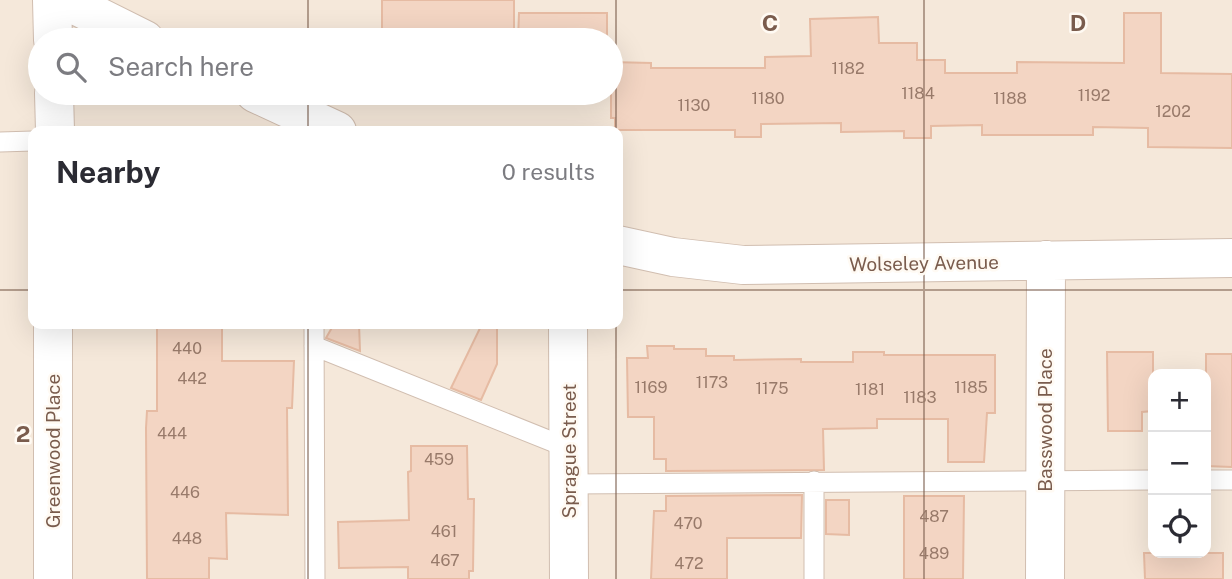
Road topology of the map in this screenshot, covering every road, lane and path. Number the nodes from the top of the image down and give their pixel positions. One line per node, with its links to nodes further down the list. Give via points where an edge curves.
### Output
1 (52, 0): 3 (street)
2 (65, 0): 4 (street)
3 (53, 28)
4 (121, 28)
5 (54, 105): 7 (street)
6 (278, 105): 8 (street)
7 (55, 126)
8 (317, 126)
9 (28, 141): 10 (lane)
10 (0, 142)
11 (623, 247): 13 (street, Wolseley Avenue, via 743,265)
12 (1232, 258): 13 (street, Wolseley Avenue)
13 (1045, 260): 23 (street, Basswood Place)
14 (53, 329): 24 (street, Greenwood Place)
15 (314, 329): 17 (lane)
16 (568, 329): 18 (street, Sprague Street)
17 (314, 346): 18 (lane); 25 (lane)
18 (569, 466): 22 (lane); 26 (street, Sprague Street)
19 (1148, 480): 23 (lane)
20 (1211, 480): 21 (lane)
21 (1232, 480)
22 (814, 481): 23 (lane); 27 (lane)
23 (1045, 481): 28 (street, Basswood Place)
24 (54, 579)
25 (315, 579)
26 (569, 579)
27 (814, 579)
28 (1045, 579)

